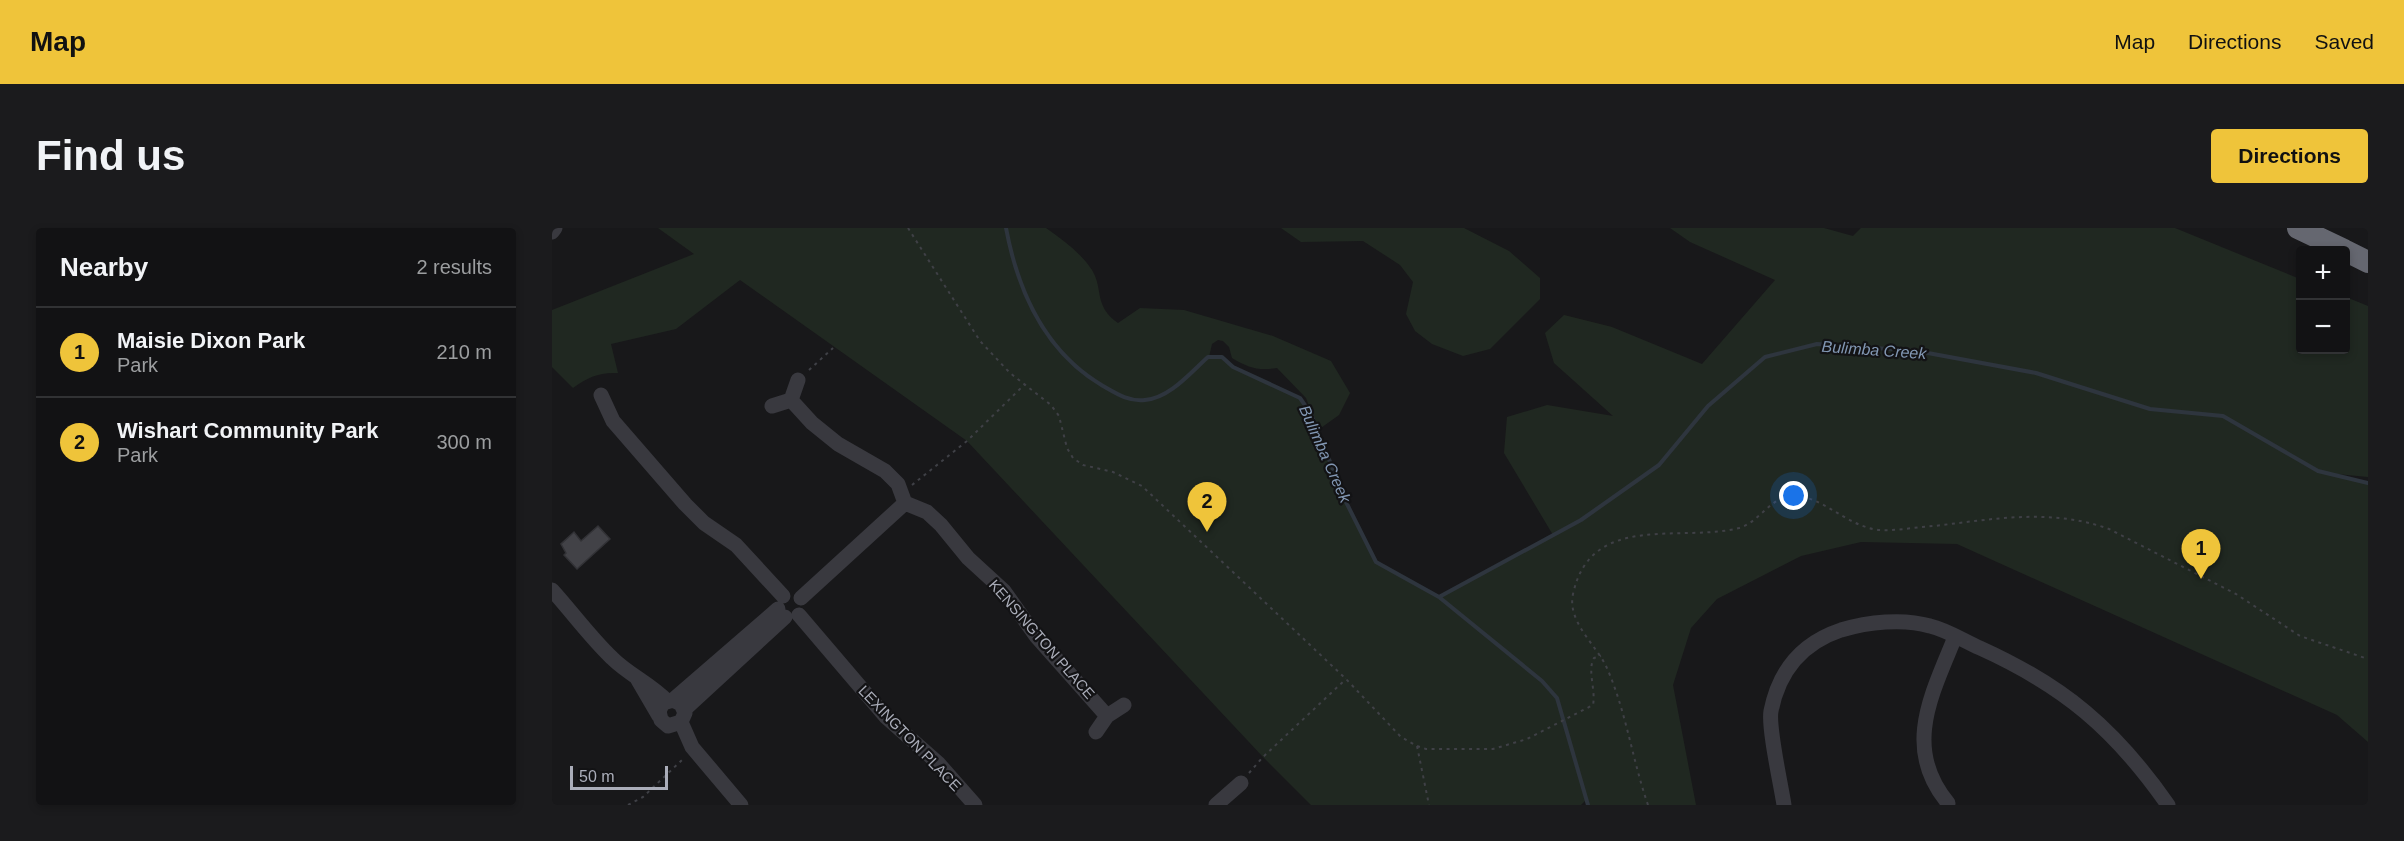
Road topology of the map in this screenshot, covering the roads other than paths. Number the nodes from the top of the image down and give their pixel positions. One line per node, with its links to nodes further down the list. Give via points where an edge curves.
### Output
1 (555, 228): 3 (street)
2 (2298, 228): 4 (highway)
3 (552, 232)
4 (2335, 246)
5 (2350, 253): 6 (highway)
6 (2368, 262)
7 (798, 380): 9 (street)
8 (601, 395): 13 (street, LEXINGTON PLACE, via 613,422 704,523 736,545)
9 (791, 400): 10 (street); 11 (street, KENSINGTON PLACE, via 838,444 885,471 898,484)
10 (772, 406)
11 (903, 499): 13 (street, via 801,598 803,604); 19 (street, KENSINGTON PLACE, via 927,512 1004,591 1036,636)
12 (552, 590): 15 (street, via 611,658)
13 (786, 609): 16 (street); 20 (street, via 685,709); 25 (street, LEXINGTON PLACE)
14 (1955, 637): 23 (street, via 1924,722 1926,764 1937,790); 27 (street, via 1930,625 1859,624 1822,637 1797,654 1779,682 1770,714); 28 (street, via 2024,668 2062,692 2124,746)
15 (638, 680): 16 (street); 18 (street)
16 (670, 700): 18 (street, via 660,707); 20 (street, via 681,704)
17 (1124, 705): 19 (street)
18 (659, 716): 20 (street, via 668,726)
19 (1107, 716): 21 (street)
20 (683, 718): 24 (street, via 692,747)
21 (1096, 732)
22 (1241, 783): 26 (street)
23 (1948, 803)
24 (741, 805)
25 (975, 805)
26 (1216, 805)
27 (1784, 805)
28 (2168, 805)

